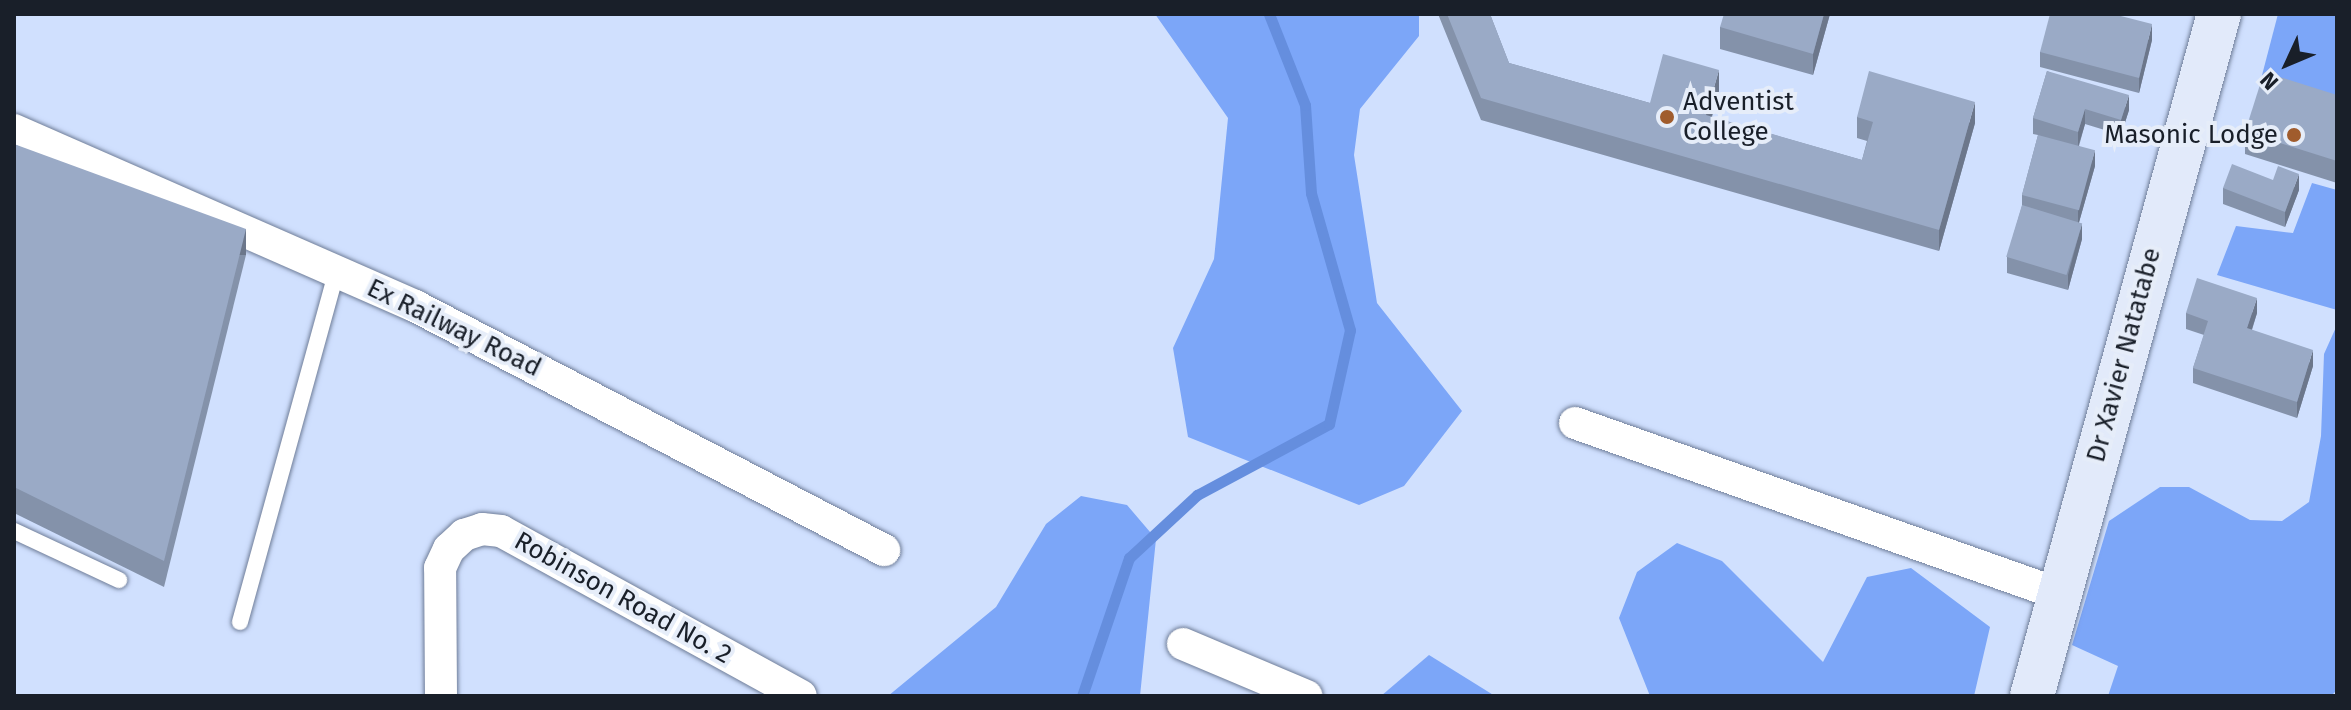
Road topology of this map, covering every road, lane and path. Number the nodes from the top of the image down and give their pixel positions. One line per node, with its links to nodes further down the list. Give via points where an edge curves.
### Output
1 (2219, 14): 8 (main road, Dr Xavier Natatabe)
2 (14, 130): 3 (street, Ex Railway Road, via 62,158)
3 (337, 271): 6 (street, Ex Railway Road, via 415,306); 9 (lane)
4 (1575, 423): 8 (street)
5 (14, 531): 7 (lane)
6 (884, 550)
7 (119, 580)
8 (2059, 594): 14 (main road, Dr Xavier Natatabe)
9 (240, 622)
10 (1183, 644): 13 (street)
11 (441, 696): 12 (street, Robinson Road No. 2, via 440,568 464,535 482,529 501,531)
12 (801, 696)
13 (1307, 696)
14 (2032, 696)

